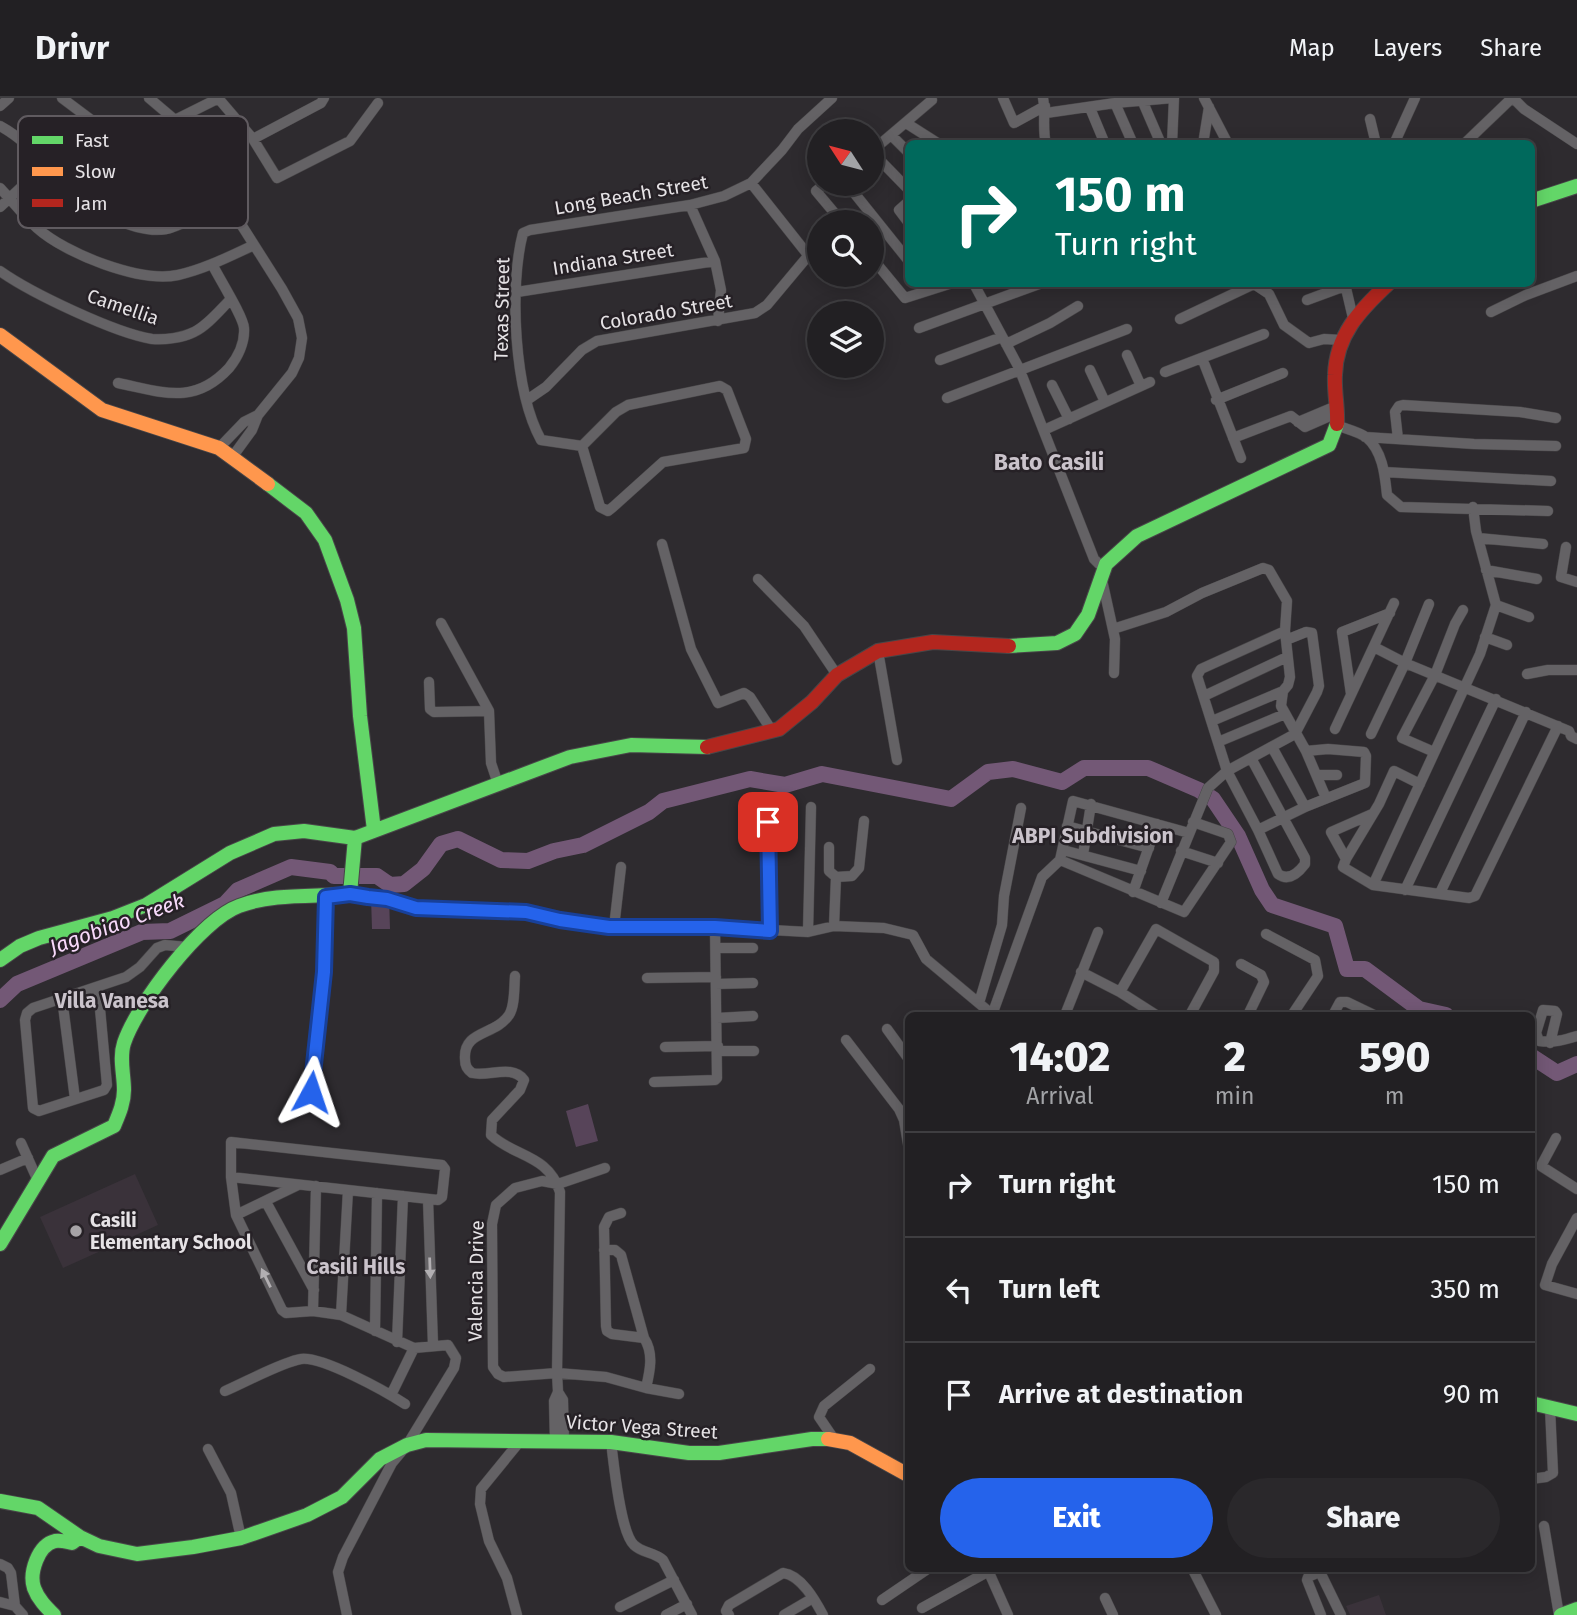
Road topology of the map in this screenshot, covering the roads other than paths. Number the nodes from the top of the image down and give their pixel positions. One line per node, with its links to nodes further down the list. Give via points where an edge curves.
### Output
1 (9, 98): 17 (street)
2 (62, 98): 21 (street)
3 (149, 98): 22 (street)
4 (219, 98): 23 (street); 24 (street)
5 (324, 98): 31 (street)
6 (832, 98): 47 (street, Long Beach Street)
7 (1003, 98): 18 (street, via 1014,123)
8 (1173, 98): 13 (street); 37 (street)
9 (1415, 98): 41 (street)
10 (1512, 98): 20 (street); 42 (street)
11 (1525, 98): 20 (street)
12 (932, 100): 26 (street)
13 (1142, 100): 15 (street); 36 (street)
14 (378, 103): 31 (street, via 350,141 277,178)
15 (1115, 103): 19 (street); 35 (street)
16 (1206, 103): 38 (street); 39 (street)
17 (0, 106)
18 (1045, 106): 19 (street); 33 (street)
19 (1090, 108): 34 (street)
20 (1524, 109): 44 (street)
21 (86, 116)
22 (170, 116)
23 (183, 116)
24 (234, 116)
25 (1370, 119): 40 (street)
26 (906, 122): 29 (street); 32 (street)
27 (0, 126): 30 (street)
28 (248, 133): 31 (street)
29 (891, 135): 43 (street); 45 (street)
30 (18, 136)
31 (253, 139)
32 (933, 140)
33 (1042, 140)
34 (1103, 140)
35 (1131, 140)
36 (1159, 140)
37 (1172, 140)
38 (1203, 140)
39 (1226, 140)
40 (1375, 140)
41 (1396, 140)
42 (1468, 140)
43 (884, 141)
44 (1577, 144)
45 (905, 149)
46 (884, 164): 48 (street)
47 (751, 183): 56 (street, Long Beach Street); 68 (street)
48 (905, 186)
49 (1577, 186): 55 (street)
50 (0, 188): 54 (street)
51 (18, 190): 54 (street)
52 (820, 196): 60 (street)
53 (857, 196): 69 (street)
54 (10, 198): 58 (street); 59 (street)
55 (1535, 200)
56 (690, 205): 66 (street, Long Beach Street); 70 (street)
57 (905, 205): 61 (street, via 899,210)
58 (0, 207)
59 (18, 207)
60 (832, 210)
61 (905, 218)
62 (36, 228): 71 (street, via 77,253 141,275 176,276)
63 (142, 228): 64 (street)
64 (172, 228)
65 (243, 228): 67 (street)
66 (523, 233): 83 (street, Texas Street)
67 (254, 245): 71 (street); 111 (street, via 298,318 302,338 292,373)
68 (807, 256): 91 (street, Colorado Street, via 767,305 755,313)
69 (905, 256)
70 (715, 261): 83 (street, Indiana Street); 91 (street, via 721,289)
71 (212, 264): 84 (street)
72 (0, 271): 84 (street, Camellia, via 58,302 152,339 195,332)
73 (884, 273): 75 (street, via 905,298)
74 (1577, 276): 88 (street)
75 (930, 287)
76 (976, 287): 86 (street)
77 (1031, 287): 86 (street)
78 (1248, 287): 90 (street)
79 (1258, 287): 97 (street, via 1269,294 1284,325 1298,337 1309,343)
80 (1340, 287): 85 (street)
81 (1345, 287): 89 (street)
82 (1385, 287): 89 (street)
83 (517, 292): 108 (street, Texas Street, via 519,373)
84 (230, 300): 105 (street, via 244,326 242,346 217,381 181,394)
85 (1307, 300)
86 (985, 304): 92 (street); 96 (street)
87 (1078, 306): 96 (street, via 1050,323)
88 (1491, 312)
89 (1353, 318): 97 (street)
90 (1180, 319)
91 (718, 321): 108 (street, Colorado Street, via 597,341)
92 (919, 328)
93 (1127, 329): 101 (street)
94 (1264, 334): 99 (street)
95 (0, 335): 121 (street, via 102,410)
96 (1004, 340): 100 (street); 101 (street)
97 (1341, 340): 112 (street, via 1336,362)
98 (1127, 355): 110 (street, via 1145,384)
99 (1202, 358): 103 (street); 109 (street)
100 (940, 360)
101 (1019, 368): 107 (street); 115 (street)
102 (1090, 370): 110 (street)
103 (1165, 373)
104 (1283, 373): 109 (street)
105 (118, 383)
106 (1052, 385): 114 (street)
107 (947, 398)
108 (527, 400): 119 (street, Texas Street, via 541,440)
109 (1216, 400): 117 (street)
110 (1105, 402): 114 (street)
111 (258, 415): 121 (street, via 244,422); 122 (street, via 253,430)
112 (1337, 415): 116 (street); 117 (street, via 1298,422 1291,416); 132 (street, via 1329,444 1137,536)
113 (1556, 418): 118 (street, via 1403,405 1395,412)
114 (1069, 419): 115 (street)
115 (1044, 430): 132 (street, via 1094,559)
116 (1365, 437): 118 (street); 124 (street)
117 (1233, 438): 123 (street)
118 (1398, 439): 120 (street)
119 (582, 446): 119 (street, via 628,405 720,386 727,390 746,439 744,448 663,462 608,510 598,503)
120 (1556, 446)
121 (219, 448): 122 (street)
122 (233, 456): 196 (street, via 306,513 325,540 335,566 354,628)
123 (1241, 458)
124 (1384, 472): 125 (street); 126 (street, via 1387,495 1401,507)
125 (1550, 481)
126 (1473, 507): 127 (street); 128 (street)
127 (1548, 511)
128 (1478, 538): 130 (street); 133 (street)
129 (663, 544): 169 (street, via 691,649 718,703 744,693)
130 (1543, 544)
131 (1566, 547): 137 (street, via 1561,577)
132 (1107, 564): 136 (street)
133 (1486, 570): 135 (street); 139 (street)
134 (758, 579): 154 (street, via 804,626)
135 (1537, 579)
136 (1102, 580): 143 (street); 148 (street, via 1081,628 1058,643 933,642)
137 (1577, 582)
138 (1429, 604): 150 (street)
139 (1496, 605): 141 (street); 145 (street)
140 (1462, 610): 155 (street)
141 (1529, 617)
142 (441, 623): 162 (street)
143 (1113, 629): 144 (street, via 1166,612 1264,568 1287,601); 152 (street)
144 (1285, 635): 149 (street); 160 (street, via 1201,669 1197,676); 170 (street, via 1312,633 1319,686)
145 (1486, 637): 146 (street); 157 (street)
146 (1507, 646)
147 (1374, 647): 150 (street); 159 (street); 159 (street, via 1392,608 1342,632)
148 (878, 651): 154 (street); 178 (street)
149 (1287, 657): 158 (street, via 1290,677); 160 (street)
150 (1405, 663): 155 (street); 171 (street)
151 (1577, 670): 153 (street)
152 (1114, 673)
153 (1527, 674)
154 (837, 675): 169 (street, via 797,716)
155 (1436, 675): 157 (street); 176 (street, via 1402,738)
156 (429, 682): 162 (street, via 434,712)
157 (1465, 687): 161 (street); 176 (street)
158 (1283, 691): 164 (street); 165 (street)
159 (1351, 694): 167 (street)
160 (1204, 696): 165 (street)
161 (1496, 699): 163 (street); 213 (street)
162 (489, 711): 182 (street, via 491,763)
163 (1526, 712): 166 (street); 215 (street)
164 (1284, 714): 170 (street); 173 (street)
165 (1212, 721): 173 (street)
166 (1558, 726): 168 (street); 215 (street, via 1475,896)
167 (1335, 729)
168 (1573, 730): 172 (street, via 1571,736)
169 (772, 731): 182 (street, via 716,746 611,748 570,757)
170 (1294, 734): 174 (street); 175 (street)
171 (1371, 734)
172 (1577, 739)
173 (1218, 742): 179 (street)
174 (1272, 747): 177 (street); 187 (street)
175 (1306, 751): 180 (street); 184 (street, via 1362,751 1366,756 1365,783)
176 (1434, 752): 183 (street)
177 (1251, 758): 179 (street); 190 (street)
178 (897, 760)
179 (1227, 771): 193 (street, via 1205,793); 197 (street)
180 (1317, 775): 181 (street); 184 (street)
181 (1337, 775)
182 (498, 784): 196 (street)
183 (1420, 784): 189 (street, via 1394,771); 211 (street)
184 (1326, 798): 187 (street)
185 (1091, 804): 194 (street); 195 (street, via 1073,801); 198 (street)
186 (811, 807): 222 (street)
187 (1305, 807): 190 (street)
188 (1021, 808): 238 (street, via 1002,925)
189 (1373, 814): 206 (street); 206 (street, via 1331,832)
190 (1284, 818): 197 (street); 197 (street, via 1305,858 1298,873 1278,874)
191 (864, 821): 210 (street, via 859,868 852,876)
192 (768, 822): 221 (street)
193 (1193, 822): 199 (street); 207 (street, via 1229,836 1231,842)
194 (1157, 824): 199 (street); 202 (street)
195 (1067, 826): 198 (street); 204 (street)
196 (374, 830): 200 (street)
197 (1258, 830)
198 (1086, 831): 202 (street); 205 (street)
199 (1189, 833): 203 (street)
200 (355, 838): 212 (street); 228 (street, via 295,831 270,837 241,848 127,913 27,943)
201 (829, 847): 210 (street, via 829,871)
202 (1149, 848): 209 (street)
203 (1181, 851): 207 (street); 217 (street)
204 (1062, 855): 205 (street); 214 (street); 241 (street, via 1042,877)
205 (1083, 855): 209 (street)
206 (1346, 859): 211 (street, via 1343,867)
207 (1218, 863): 217 (street, via 1184,912)
208 (621, 867): 219 (street)
209 (1141, 871): 214 (street)
210 (836, 877): 218 (street)
211 (1373, 885): 213 (street)
212 (351, 890): 216 (street); 219 (street, via 416,908 526,912)
213 (1405, 890): 215 (street)
214 (1133, 892): 217 (street)
215 (1440, 893)
216 (326, 897): 225 (street, via 237,906); 261 (street, via 324,972)
217 (1161, 903)
218 (834, 926): 222 (street); 238 (street, via 913,935 926,959)
219 (614, 927): 220 (street)
220 (715, 927): 221 (street); 226 (street)
221 (770, 931): 222 (street)
222 (808, 932)
223 (1098, 932): 230 (street)
224 (1266, 934): 247 (street, via 1315,960 1318,968 1318,976)
225 (187, 947): 235 (street, via 157,948 141,967); 270 (street, via 133,1022 123,1044 123,1100 114,1126 53,1156)
226 (716, 948): 227 (street); 233 (street)
227 (753, 948)
228 (0, 960)
229 (1241, 964): 246 (street, via 1261,975 1264,982)
230 (1081, 972): 236 (street); 242 (street)
231 (515, 976): 271 (street, via 511,1012 495,1030 467,1044 466,1066 478,1075 512,1071 521,1076 520,1090 492,1119 491,1135 535,1158)
232 (648, 978): 233 (street)
233 (716, 980): 234 (street); 251 (street)
234 (753, 983)
235 (98, 987): 237 (street); 262 (street, via 107,1086)
236 (1120, 992): 239 (street); 245 (street, via 1156,929 1214,962 1214,971)
237 (62, 998): 262 (street); 262 (street, via 33,1008 25,1020 33,1108 39,1111)
238 (979, 1003): 240 (street)
239 (1137, 1004): 243 (street); 244 (street)
240 (989, 1012)
241 (993, 1012)
242 (1066, 1012)
243 (1132, 1012)
244 (1151, 1012)
245 (1192, 1012)
246 (1249, 1012)
247 (1294, 1012)
248 (1335, 1012): 249 (street, via 1340,1002)
249 (1368, 1012)
250 (753, 1016): 251 (street)
251 (717, 1018): 257 (street)
252 (887, 1029): 259 (street)
253 (1577, 1036): 255 (street)
254 (846, 1040): 263 (street, via 899,1109)
255 (1550, 1043)
256 (665, 1047): 257 (street)
257 (718, 1048): 258 (street); 260 (street, via 715,1080)
258 (754, 1051)
259 (905, 1054)
260 (654, 1083)
261 (311, 1092)
262 (75, 1099)
263 (905, 1126)
264 (1556, 1138): 274 (street, via 1541,1166)
265 (20, 1143): 266 (street)
266 (27, 1158): 268 (street); 270 (street)
267 (605, 1168): 271 (street, Valencia Drive)
268 (0, 1170)
269 (231, 1177): 272 (street); 278 (street, via 231,1142 442,1165 442,1197); 281 (street)
270 (38, 1181): 283 (street)
271 (558, 1184): 295 (street); 295 (street, Valencia Drive, via 542,1181 515,1188 496,1205 492,1224 493,1367 504,1377)
272 (298, 1185): 273 (street); 279 (street)
273 (316, 1186): 275 (street); 285 (street)
274 (1577, 1189)
275 (348, 1190): 276 (street); 288 (street)
276 (377, 1194): 277 (street); 289 (street)
277 (402, 1196): 278 (street); 291 (street)
278 (428, 1199): 292 (street, one-way to 292)
279 (266, 1202): 281 (street); 285 (street)
280 (621, 1213): 284 (street, via 606,1222)
281 (236, 1215): 287 (street, one-way to 281, via 282,1310)
282 (1577, 1218): 286 (street, via 1545,1285)
283 (0, 1244)
284 (604, 1250): 290 (street, via 621,1255); 290 (street, via 607,1331)
285 (314, 1291): 287 (street)
286 (1577, 1294)
287 (313, 1311): 288 (street)
288 (341, 1315): 289 (street)
289 (376, 1331): 291 (street)
290 (644, 1338): 296 (street, via 651,1368)
291 (397, 1342): 293 (street)
292 (433, 1345): 293 (street); 308 (street, via 448,1345 456,1358 454,1367)
293 (414, 1348): 299 (street)
294 (870, 1369): 304 (street, via 824,1406 819,1417)
295 (556, 1373): 296 (street, Valencia Drive, via 606,1377); 306 (street)
296 (646, 1388): 298 (street, Valencia Drive)
297 (225, 1391): 299 (street, via 299,1359 315,1358)
298 (679, 1394)
299 (391, 1395): 300 (street)
300 (405, 1404)
301 (1535, 1404): 302 (street)
302 (1550, 1408): 303 (street); 311 (street, via 1553,1473)
303 (1577, 1414)
304 (834, 1438): 307 (street, Victor Vega Street, via 719,1453); 310 (street, Victor Vega Street)
305 (521, 1440): 306 (street, Victor Vega Street); 308 (street, Victor Vega Street, via 426,1440); 334 (street, via 481,1489 480,1504)
306 (559, 1441): 307 (street, Victor Vega Street)
307 (611, 1442): 321 (street, via 626,1534 638,1549 657,1554)
308 (407, 1446): 315 (street, Victor Vega Street, via 380,1459 342,1497 307,1515); 333 (street, via 392,1464 343,1557 338,1572)
309 (208, 1449): 315 (street, via 231,1493)
310 (905, 1473)
311 (1535, 1478)
312 (0, 1501): 314 (street, Victor Vega Street, via 38,1508)
313 (1544, 1527): 345 (street)
314 (79, 1537): 315 (street, Victor Vega Street, via 137,1554); 332 (street, via 72,1543 50,1543 35,1564 32,1581 36,1594)
315 (241, 1538)
316 (0, 1564): 327 (street, via 11,1573)
317 (923, 1572): 324 (street)
318 (985, 1572): 329 (street)
319 (989, 1572): 340 (street)
320 (1194, 1572): 342 (street)
321 (674, 1580): 326 (street); 328 (street)
322 (813, 1598): 337 (street, via 791,1575 783,1573 729,1605); 338 (street); 339 (street)
323 (1105, 1598): 341 (street)
324 (881, 1600)
325 (0, 1602): 327 (street)
326 (687, 1604): 335 (street); 336 (street)
327 (15, 1606): 331 (street)
328 (620, 1607)
329 (922, 1608)
330 (1577, 1609): 345 (street)
331 (23, 1615)
332 (54, 1615)
333 (347, 1615)
334 (517, 1615)
335 (666, 1615)
336 (692, 1615)
337 (729, 1615)
338 (784, 1615)
339 (823, 1615)
340 (1007, 1615)
341 (1114, 1615)
342 (1216, 1615)
343 (1321, 1615): 344 (street, via 1307,1580 1320,1572)
344 (1341, 1615)
345 (1560, 1615)

